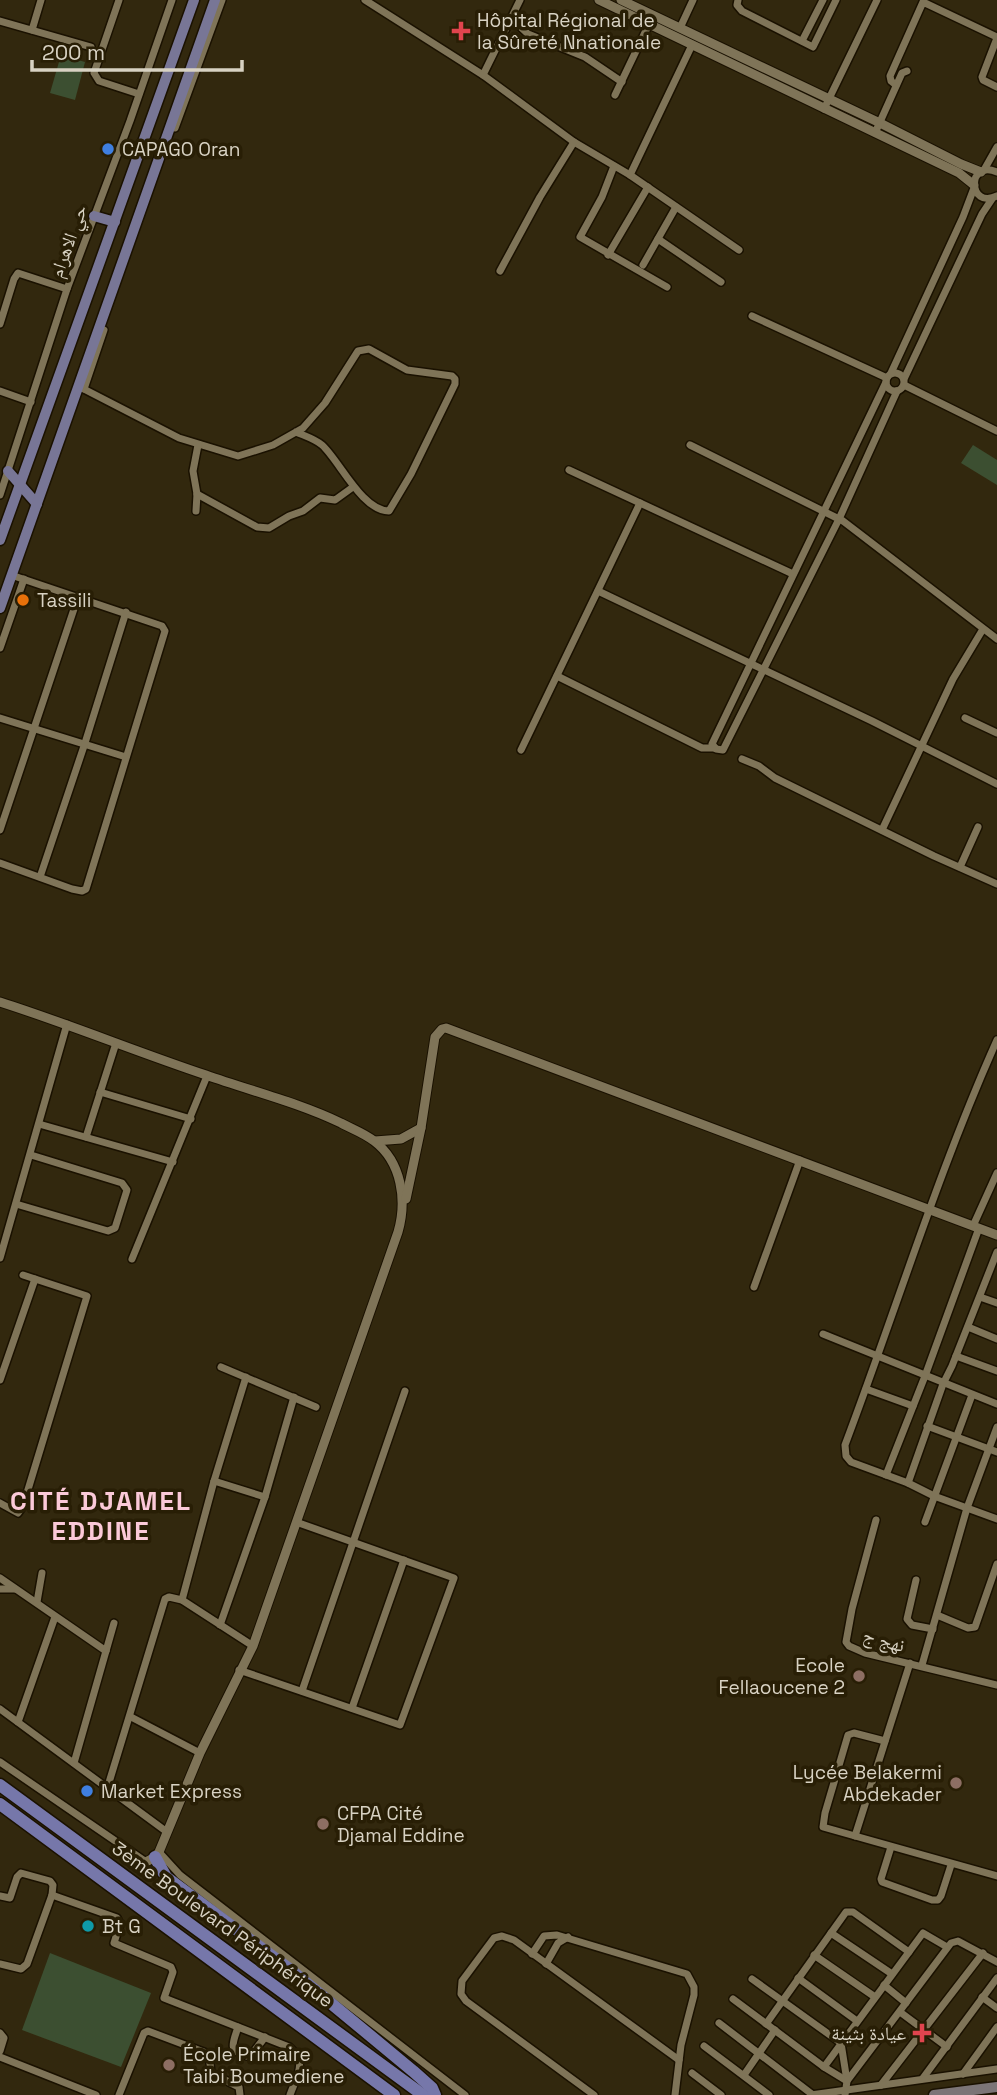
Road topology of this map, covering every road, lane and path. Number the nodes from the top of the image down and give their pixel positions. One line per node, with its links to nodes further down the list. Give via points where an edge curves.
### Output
1 (41, 0): 20 (street)
2 (119, 0): 30 (street, via 94,73 99,81)
3 (172, 0): 30 (street, حي الاهرام)
4 (194, 0): 47 (main road)
5 (215, 0): 60 (main road)
6 (222, 0): 60 (street)
7 (365, 0): 26 (street)
8 (520, 0): 16 (street)
9 (599, 0): 18 (street)
10 (621, 0): 19 (street)
11 (693, 0): 19 (street)
12 (738, 0): 22 (street, via 742,11)
13 (823, 0): 22 (street)
14 (836, 0): 22 (street, via 813,47)
15 (877, 0): 32 (street)
16 (511, 18): 26 (street); 27 (street, via 528,34 584,57)
17 (0, 21): 20 (street)
18 (649, 24): 23 (street); 27 (street)
19 (680, 28): 32 (street)
20 (32, 30): 24 (street)
21 (997, 37): 28 (street, via 923,2 893,69 891,81); 29 (street, via 982,77)
22 (802, 41)
23 (692, 45): 33 (street); 41 (street)
24 (91, 47)
25 (906, 71): 28 (street)
26 (483, 75): 36 (street)
27 (622, 82): 31 (street)
28 (896, 85): 34 (street)
29 (997, 87)
30 (139, 94): 46 (street, حي الاهرام)
31 (615, 94)
32 (828, 99): 33 (street); 34 (street)
33 (824, 109): 35 (street)
34 (880, 122): 35 (street); 39 (street)
35 (875, 133): 42 (street, via 959,173)
36 (574, 142): 38 (street); 52 (street)
37 (997, 147): 39 (street)
38 (614, 166): 41 (street); 50 (street, via 580,237)
39 (982, 171): 40 (street); 42 (street)
40 (997, 172)
41 (630, 175): 43 (street)
42 (974, 186): 44 (street, via 979,195); 58 (street)
43 (648, 187): 45 (street); 50 (street)
44 (995, 197): 59 (street, via 982,214)
45 (676, 207): 48 (street); 49 (street)
46 (94, 216): 47 (main road); 55 (street, حي الاهرام)
47 (115, 222): 69 (main road)
48 (658, 239): 51 (street); 53 (street)
49 (739, 250)
50 (608, 255): 54 (street)
51 (643, 265)
52 (500, 271)
53 (721, 282)
54 (667, 287)
55 (67, 289): 57 (street, via 18,273); 62 (street, حي الاهرام)
56 (752, 316): 58 (street)
57 (0, 324)
58 (888, 378): 59 (street, via 900,374); 59 (street, via 889,389); 75 (street)
59 (902, 385): 63 (street); 77 (street)
60 (81, 388): 65 (street); 73 (main road)
61 (0, 391): 62 (street)
62 (31, 402): 67 (street, حي الاهرام)
63 (997, 431)
64 (296, 432): 65 (street, via 239,456); 70 (street, via 324,448); 70 (street, via 316,415 358,351 369,349 407,370 454,377 455,384 391,510 380,510)
65 (198, 445): 71 (street, via 193,471)
66 (690, 445): 75 (street)
67 (4, 470): 69 (main road); 72 (street, حي الاهرام)
68 (569, 470): 74 (street)
69 (20, 484): 73 (main road); 78 (main road)
70 (353, 487): 71 (street, via 333,500 320,498 269,528 257,527)
71 (197, 494): 76 (street)
72 (0, 495)
73 (37, 503): 80 (main road)
74 (640, 503): 79 (street); 82 (street)
75 (823, 511): 77 (street); 79 (street)
76 (196, 512)
77 (839, 519): 86 (street); 90 (street)
78 (0, 540)
79 (793, 574): 89 (street)
80 (11, 575): 81 (street); 84 (main road)
81 (24, 579): 83 (street); 88 (street)
82 (598, 591): 89 (street); 91 (street)
83 (78, 597): 85 (street); 94 (street)
84 (0, 608)
85 (126, 612): 96 (street); 100 (street, via 165,630)
86 (983, 629): 87 (street); 97 (street)
87 (997, 639)
88 (0, 648)
89 (750, 664): 90 (street); 98 (street, via 712,744)
90 (763, 670): 97 (street); 98 (street, via 723,750)
91 (557, 676): 98 (street, via 702,748); 99 (street)
92 (0, 718): 94 (street)
93 (965, 718): 95 (street)
94 (34, 727): 96 (street); 104 (street)
95 (997, 733)
96 (85, 743): 100 (street); 108 (street)
97 (921, 746): 102 (street); 105 (street)
98 (715, 748)
99 (521, 750)
100 (126, 757): 108 (street, via 86,889 72,889)
101 (743, 759): 105 (street)
102 (997, 784)
103 (978, 827): 107 (street)
104 (0, 830)
105 (882, 830): 107 (street)
106 (0, 863): 108 (street)
107 (960, 867): 109 (street)
108 (40, 877)
109 (997, 884)
110 (0, 1002): 111 (street)
111 (67, 1024): 113 (street); 117 (street)
112 (997, 1040): 127 (street)
113 (116, 1043): 114 (street); 115 (street)
114 (207, 1076): 116 (street); 120 (street, via 314,1111)
115 (100, 1092): 116 (street); 119 (street)
116 (191, 1119): 123 (street)
117 (39, 1124): 119 (street); 121 (street)
118 (421, 1128): 120 (street, via 401,1139); 122 (street, via 435,1037 446,1028); 126 (street)
119 (86, 1137): 123 (street)
120 (375, 1141): 126 (street, via 399,1180)
121 (31, 1155): 125 (street); 125 (street, via 122,1183 126,1197 115,1228 108,1231)
122 (800, 1160): 127 (street); 136 (street)
123 (173, 1163): 132 (street)
124 (996, 1179): 128 (street)
125 (16, 1204): 131 (street)
126 (404, 1209): 172 (street)
127 (929, 1210): 128 (street); 142 (street)
128 (976, 1227): 129 (street); 146 (street)
129 (997, 1235)
130 (997, 1252): 133 (street)
131 (0, 1258)
132 (132, 1259)
133 (994, 1271): 137 (street)
134 (23, 1275): 135 (street)
135 (35, 1279): 148 (street); 167 (street, via 87,1296 23,1506 18,1513)
136 (754, 1287)
137 (980, 1297): 138 (street); 139 (street)
138 (997, 1303)
139 (968, 1326): 141 (street); 143 (street)
140 (823, 1334): 142 (street)
141 (997, 1339)
142 (878, 1356): 146 (street); 150 (street)
143 (956, 1356): 145 (street); 149 (street)
144 (220, 1367): 147 (street)
145 (997, 1371)
146 (925, 1376): 149 (street); 155 (street)
147 (246, 1377): 153 (street); 163 (street)
148 (0, 1380)
149 (943, 1384): 152 (street); 157 (street)
150 (866, 1389): 155 (street); 162 (street, via 845,1446 846,1456)
151 (405, 1391): 173 (street)
152 (972, 1395): 154 (street); 159 (street)
153 (294, 1397): 156 (street); 166 (street)
154 (997, 1405)
155 (913, 1406): 162 (street)
156 (316, 1407)
157 (927, 1426): 159 (street); 164 (street)
158 (997, 1427): 160 (street)
159 (956, 1437): 160 (street); 165 (street)
160 (989, 1449): 161 (street); 168 (street)
161 (997, 1452)
162 (886, 1475): 164 (street)
163 (214, 1481): 166 (street); 181 (street)
164 (908, 1483): 165 (street)
165 (934, 1496): 168 (street); 171 (street)
166 (265, 1497): 186 (street)
167 (0, 1503)
168 (967, 1508): 169 (street); 183 (street)
169 (997, 1519)
170 (876, 1520): 190 (street, نهج ج, via 846,1642 860,1651)
171 (925, 1521)
172 (296, 1522): 173 (street); 188 (street)
173 (354, 1542): 174 (street); 194 (street)
174 (404, 1560): 195 (street); 195 (street, via 454,1578 400,1725)
175 (997, 1564): 183 (street, via 975,1627)
176 (42, 1573): 182 (street)
177 (0, 1578): 179 (street)
178 (916, 1580): 187 (street, via 907,1619 912,1625)
179 (16, 1589): 180 (street); 182 (street)
180 (0, 1590)
181 (182, 1600): 186 (street); 197 (street, via 169,1597 163,1601)
182 (37, 1602): 184 (street)
183 (937, 1615): 187 (street)
184 (55, 1617): 189 (street); 198 (street)
185 (114, 1623): 189 (street)
186 (220, 1625): 188 (street)
187 (933, 1629): 191 (street)
188 (253, 1646): 192 (street)
189 (106, 1651): 202 (street)
190 (910, 1663): 191 (street, نهج ج); 199 (street)
191 (922, 1665): 193 (street, نهج ج)
192 (239, 1670): 194 (street); 200 (street)
193 (997, 1685)
194 (302, 1691): 195 (street)
195 (352, 1708)
196 (0, 1709): 198 (street)
197 (131, 1717): 200 (street); 204 (street)
198 (18, 1722): 202 (street)
199 (885, 1741): 207 (street); 207 (street, via 854,1733 847,1738 822,1826)
200 (200, 1753): 206 (street)
201 (0, 1762): 209 (street)
202 (74, 1763): 204 (street)
203 (0, 1785): 266 (highway, 3ème Boulevard Périphérique)
204 (107, 1789): 206 (street)
205 (0, 1804): 265 (highway, 3ème Boulevard Périphérique)
206 (167, 1832): 209 (street)
207 (855, 1836): 208 (street)
208 (891, 1847): 210 (street); 210 (street, via 882,1882 932,1900 941,1896)
209 (153, 1857): 267 (highway, via 166,1877 292,1970 413,2071); 268 (street)
210 (951, 1865): 211 (street)
211 (997, 1876)
212 (52, 1895): 213 (street, via 50,1881 21,1872 10,1898); 222 (street, via 26,1964 21,1969); 239 (street, via 117,1918 120,1924 114,1943 171,1967 164,1998)
213 (0, 1896)
214 (831, 1933): 217 (street, via 846,1912 852,1912); 220 (street); 224 (street)
215 (568, 1937): 219 (street, via 544,1936); 223 (street, via 558,1943); 251 (street, via 675,1969 692,1979 694,1995)
216 (947, 1947): 217 (street, via 924,1933); 218 (street, via 958,1941); 233 (street)
217 (909, 1952): 224 (street)
218 (983, 1953): 221 (street); 241 (street)
219 (532, 1954): 223 (street); 269 (street, via 514,1940 494,1938 462,1981 461,1994)
220 (814, 1955): 225 (street); 229 (street)
221 (997, 1962)
222 (0, 1964)
223 (546, 1964): 251 (street)
224 (892, 1974): 228 (street)
225 (798, 1978): 232 (street); 236 (street)
226 (997, 1978): 230 (street)
227 (752, 1979): 232 (street)
228 (884, 1985): 229 (street); 233 (street)
229 (875, 1997): 236 (street)
230 (982, 1997): 234 (street); 247 (street)
231 (733, 1999): 238 (street)
232 (782, 2001): 238 (street); 245 (street)
233 (906, 2003): 235 (street)
234 (997, 2008)
235 (900, 2012): 241 (street); 260 (street)
236 (857, 2021): 245 (street)
237 (719, 2023): 249 (street)
238 (766, 2024): 242 (street)
239 (238, 2027): 244 (street); 244 (street, via 233,2045 238,2054 252,2054)
240 (997, 2027): 256 (street)
241 (924, 2029): 247 (street); 258 (street)
242 (775, 2030): 249 (street); 252 (street)
243 (0, 2033): 248 (street, via 4,2038)
244 (265, 2037): 264 (street, via 298,2054 301,2063)
245 (841, 2043): 252 (street); 260 (street)
246 (704, 2046): 255 (street)
247 (947, 2047): 257 (street)
248 (0, 2050)
249 (760, 2053): 255 (street); 273 (street)
250 (0, 2057): 261 (street)
251 (679, 2060): 270 (street)
252 (824, 2067): 260 (street)
253 (997, 2069): 256 (street)
254 (692, 2073): 271 (street)
255 (744, 2075): 272 (street)
256 (962, 2075): 257 (street)
257 (923, 2078): 258 (street)
258 (880, 2085): 260 (street)
259 (997, 2087): 274 (main road)
260 (846, 2088): 273 (street)
261 (96, 2095)
262 (119, 2095): 263 (street, via 148,2031 209,2054 211,2073 239,2087)
263 (240, 2095)
264 (290, 2095)
265 (394, 2095)
266 (423, 2095)
267 (435, 2095)
268 (465, 2095)
269 (594, 2095)
270 (675, 2095)
271 (721, 2095)
272 (769, 2095)
273 (812, 2095)
274 (936, 2095)

